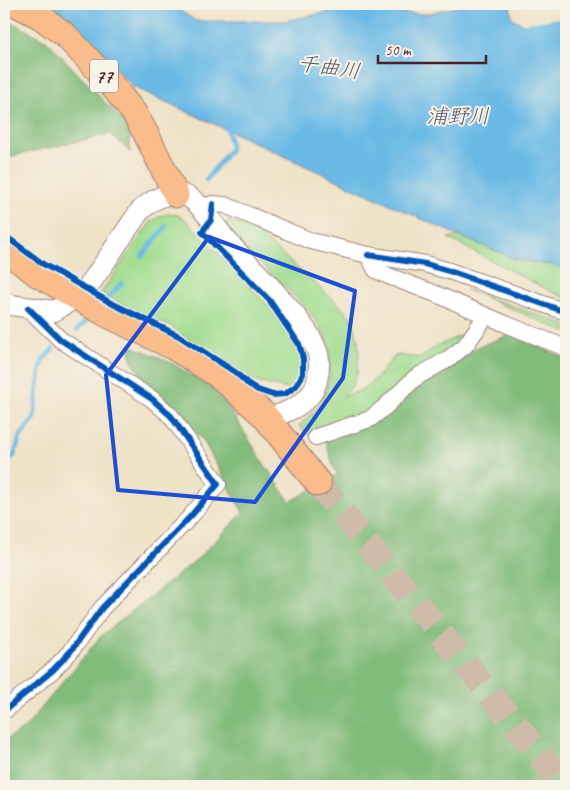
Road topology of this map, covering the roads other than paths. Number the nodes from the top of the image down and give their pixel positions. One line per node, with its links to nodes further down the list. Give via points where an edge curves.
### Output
1 (16, 4): 2 (main road, 77, via 65,35 111,84 134,113)
2 (176, 195): 3 (street, via 184,195); 6 (street, via 155,199 139,212)
3 (201, 207): 5 (street, via 225,205 311,241); 13 (street, via 300,321 313,342 319,373 315,389)
4 (4, 249): 14 (highway, via 38,274 208,368)
5 (368, 255): 10 (street, via 425,264); 11 (street, via 376,270 383,274)
6 (90, 284)
7 (69, 302): 9 (street, via 54,311)
8 (4, 304): 9 (street)
9 (28, 308): 18 (street, via 61,340 152,399 171,416 218,484 102,608 53,670)
10 (566, 312)
11 (486, 316): 12 (street); 15 (street, via 465,346 415,378 370,419)
12 (566, 348)
13 (300, 405): 14 (street, via 275,416); 16 (street, via 288,437)
14 (264, 416): 16 (highway)
15 (316, 437)
16 (289, 446): 17 (highway)
17 (318, 483)
18 (4, 710)

